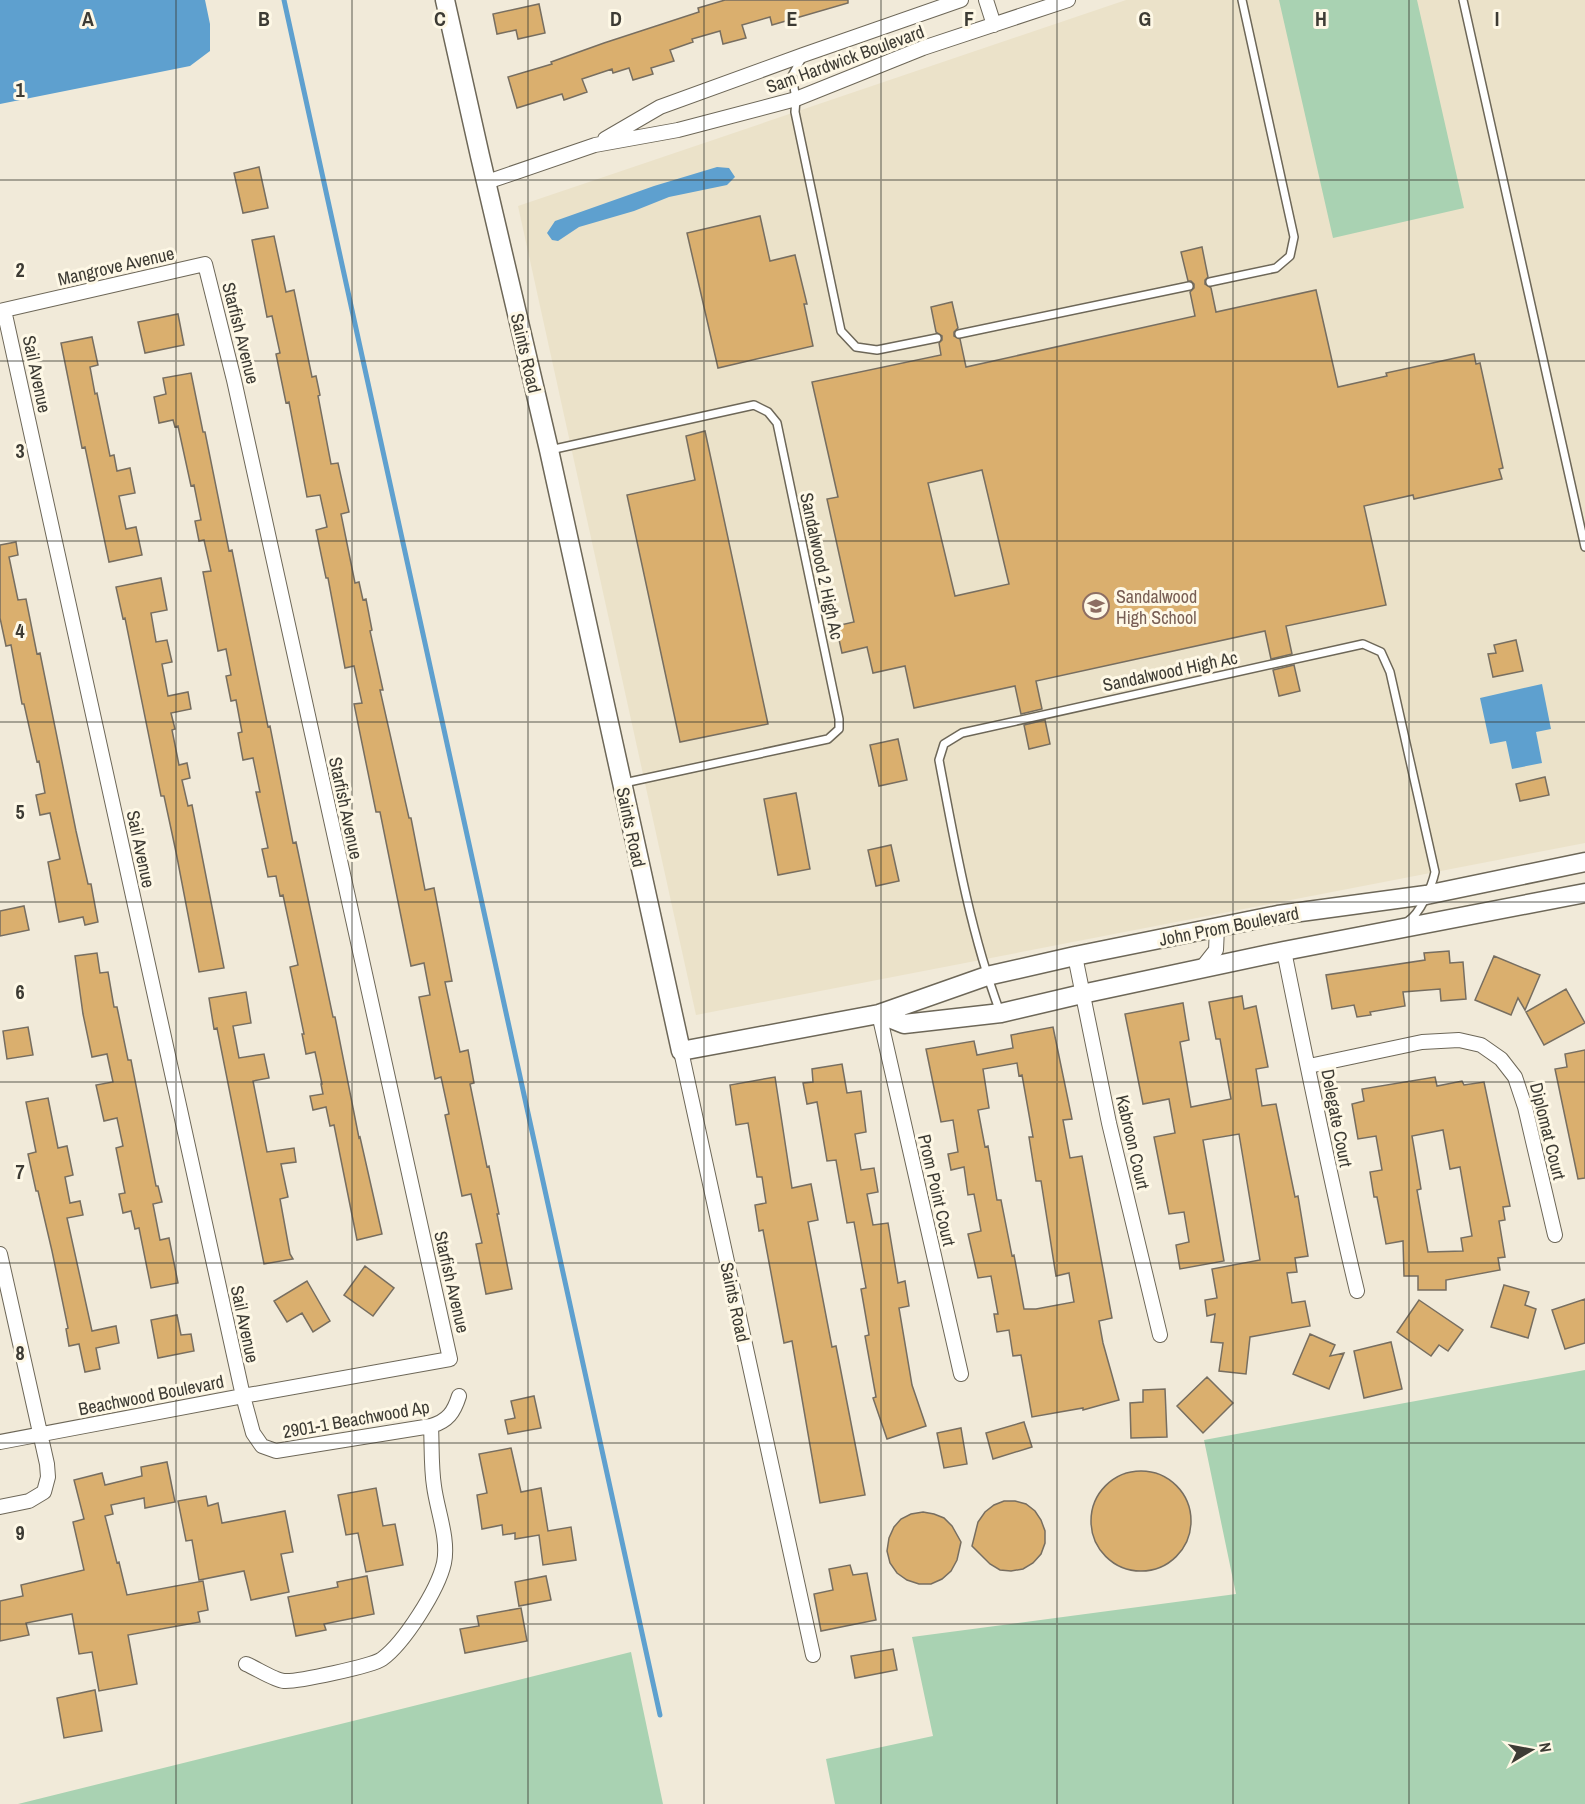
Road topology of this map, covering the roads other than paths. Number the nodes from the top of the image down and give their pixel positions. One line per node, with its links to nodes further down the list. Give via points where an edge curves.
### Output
1 (445, 0): 11 (street, Saints Road)
2 (962, 0): 8 (street, Sam Hardwick Boulevard)
3 (986, 0): 7 (street)
4 (1068, 0): 7 (street, Sam Hardwick Boulevard)
5 (1242, 0): 13 (lane, via 1294,237 1290,256 1276,268)
6 (1463, 0): 19 (lane)
7 (994, 25): 9 (street, Sam Hardwick Boulevard, via 923,48)
8 (803, 55): 9 (lane, via 792,76); 10 (street, Sam Hardwick Boulevard, via 660,107)
9 (796, 99): 10 (street, Sam Hardwick Boulevard, via 678,130); 17 (lane, via 795,112 841,331 856,347 877,350)
10 (595, 145): 11 (street, Sam Hardwick Boulevard)
11 (487, 182): 18 (street, Saints Road)
12 (205, 264): 15 (street, Mangrove Avenue); 39 (street, Starfish Avenue)
13 (1210, 282)
14 (1189, 286): 16 (lane)
15 (2, 310): 41 (street, Sail Avenue)
16 (959, 334)
17 (937, 338)
18 (549, 450): 20 (street, Saints Road); 20 (lane, Sandalwood 2 High Ac, via 754,405 768,412 777,423 782,446 839,729 828,739)
19 (1585, 547)
20 (621, 784): 33 (street, Saints Road)
21 (1585, 862): 23 (street, John Prom Boulevard)
22 (1585, 893): 25 (street, John Prom Boulevard)
23 (1426, 895): 24 (street, John Prom Boulevard, via 1278,915); 25 (lane, Sandalwood High Ac, via 1413,918); 29 (lane, Sandalwood High Ac, via 1435,872 1390,672 1381,652 1363,644 962,733 944,744 939,760)
24 (1217, 928): 27 (street, John Prom Boulevard); 28 (street, via 1215,950)
25 (1393, 930): 26 (street, John Prom Boulevard)
26 (1284, 951): 28 (street, John Prom Boulevard); 34 (street, Delegate Court)
27 (1076, 956): 29 (street, John Prom Boulevard); 30 (street, Kabroon Court)
28 (1201, 969): 30 (street, John Prom Boulevard)
29 (987, 976): 31 (lane, Sandalwood High Ac); 32 (street, John Prom Boulevard)
30 (1082, 993): 31 (street, John Prom Boulevard); 38 (street, Kabroon Court)
31 (1001, 1013): 32 (street, John Prom Boulevard, via 904,1024)
32 (879, 1014): 33 (street, John Prom Boulevard); 40 (street, Prom Point Court)
33 (681, 1051): 47 (street, Saints Road)
34 (1309, 1066): 35 (street, Diplomat Court, via 1422,1042 1459,1040 1481,1045 1501,1059 1515,1077); 37 (street, Delegate Court)
35 (1555, 1235)
36 (0, 1254): 44 (street)
37 (1357, 1291)
38 (1160, 1335)
39 (450, 1359): 41 (street, Beachwood Boulevard)
40 (961, 1374)
41 (243, 1396): 43 (street, 2901-1 Beachwood Ap, via 253,1433 262,1446 276,1451); 44 (street, Beachwood Boulevard)
42 (459, 1396): 43 (street, 2901-1 Beachwood Ap, via 445,1422)
43 (431, 1426): 48 (street, via 433,1484 444,1563 423,1609 405,1634 381,1660 353,1670 283,1681)
44 (40, 1435): 45 (street, Beachwood Boulevard); 46 (street, via 48,1464 44,1492 29,1501)
45 (0, 1442)
46 (0, 1507)
47 (813, 1655)
48 (246, 1664)

